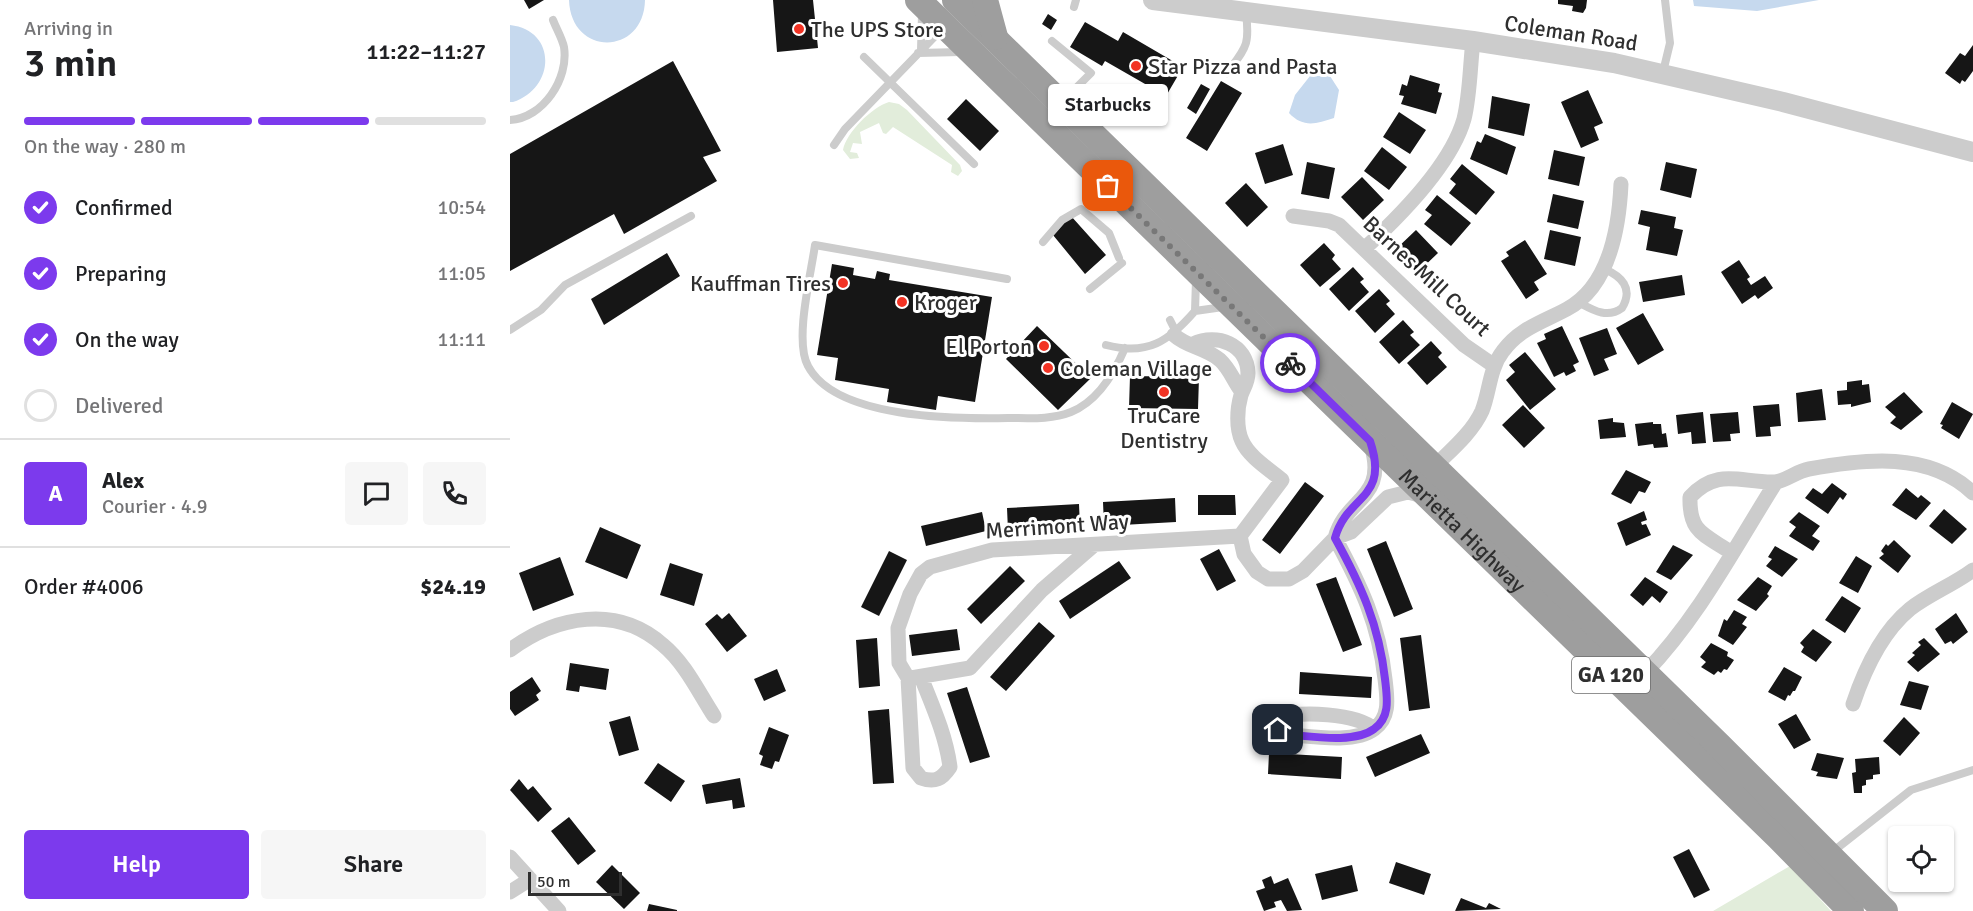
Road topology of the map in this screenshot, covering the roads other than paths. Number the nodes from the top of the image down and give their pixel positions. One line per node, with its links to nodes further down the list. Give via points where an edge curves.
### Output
1 (918, 0): 7 (highway, Marietta Highway / GA 120); 10 (lane, via 924,28)
2 (1153, 0): 5 (street, Coleman Road)
3 (1665, 0): 14 (lane, via 1670,43)
4 (968, 2): 7 (street); 16 (highway, Marietta Highway / GA 120, via 996,40)
5 (1246, 12): 9 (street, Coleman Road); 13 (lane, via 1249,38)
6 (553, 20): 17 (lane, via 564,47 560,81 537,110)
7 (944, 26): 10 (lane); 11 (highway, Marietta Highway / GA 120)
8 (1052, 41): 16 (lane, via 1091,73)
9 (1473, 41): 14 (street, Coleman Road); 25 (street, via 1465,115 1458,135 1427,183)
10 (919, 52): 11 (lane); 15 (lane)
11 (973, 55): 26 (highway, Marietta Highway / GA 120)
12 (864, 57): 15 (lane)
13 (1227, 73)
14 (1663, 74): 19 (street, Coleman Road)
15 (890, 82): 18 (lane); 20 (lane)
16 (1061, 103): 39 (highway, Marietta Highway / GA 120)
17 (510, 120)
18 (834, 145)
19 (1973, 152)
20 (974, 164)
21 (1621, 184): 27 (street, via 1620,214)
22 (691, 216): 34 (lane, via 565,285 541,310)
23 (1293, 216): 25 (street, Barnes Mill Court, via 1329,220)
24 (1043, 242): 29 (lane, via 1062,220 1081,209 1109,233 1120,261)
25 (1364, 249): 37 (street, Barnes Mill Court, via 1457,339)
26 (1191, 266): 31 (highway, Marietta Highway / GA 120); 32 (lane, via 1197,287)
27 (1604, 268): 30 (street, via 1591,290); 30 (lane, via 1625,285 1628,293 1622,308 1609,314)
28 (1007, 279): 36 (lane, via 815,245 803,332 807,366 832,390 873,406 972,419 1047,417 1070,412 1086,403 1113,377)
29 (1090, 289)
30 (1578, 302): 37 (street, via 1523,330)
31 (1236, 310): 32 (lane, via 1220,307); 38 (highway, Marietta Highway / GA 120)
32 (1195, 311): 33 (lane)
33 (1173, 329): 36 (lane, via 1152,345); 43 (street, via 1183,342 1220,339 1239,351 1248,372 1238,424 1242,442 1282,480)
34 (510, 330)
35 (1106, 345): 36 (lane)
36 (1125, 348)
37 (1493, 365): 39 (street, via 1481,412)
38 (1370, 441): 42 (highway, Marietta Highway / GA 120); 44 (street, via 1375,464 1372,486 1339,523)
39 (1434, 468): 49 (highway, Marietta Highway / GA 120)
40 (1776, 482): 41 (street, via 1806,469 1886,461 1923,464 1941,470 1958,478); 46 (street); 46 (street, via 1715,479 1701,485 1690,497 1689,516 1697,529)
41 (1973, 493)
42 (1429, 498): 44 (street, via 1408,492 1392,495 1351,532); 60 (highway, Marietta Highway / GA 120)
43 (1240, 536): 44 (street, via 1244,554 1257,572 1275,580 1289,579 1303,571); 45 (street, Merrimont Way)
44 (1335, 538): 53 (street, via 1357,578 1381,648 1388,704 1384,720)
45 (1094, 545): 50 (street, via 1042,590 969,668); 50 (street, Merrimont Way, via 992,550 930,567 921,574 910,594 898,628 899,663)
46 (1732, 553): 49 (street, via 1687,623)
47 (1973, 570): 51 (street, via 1896,622 1860,681)
48 (510, 650): 52 (street, via 558,623 591,618 631,625 664,646)
49 (1645, 673): 55 (highway, Marietta Highway / GA 120)
50 (914, 678): 50 (street, via 943,733 950,767 936,780 921,778 913,768)
51 (1853, 704)
52 (714, 717)
53 (1374, 729): 53 (street, via 1364,735 1340,738 1280,734 1277,726 1278,718 1299,714 1355,719)
54 (1973, 770): 55 (lane, via 1911,790)
55 (1830, 854): 61 (highway, Marietta Highway / GA 120)
56 (510, 857): 57 (street)
57 (530, 880): 58 (street); 59 (street)
58 (510, 892)
59 (559, 911)
60 (1851, 911)
61 (1885, 911)

